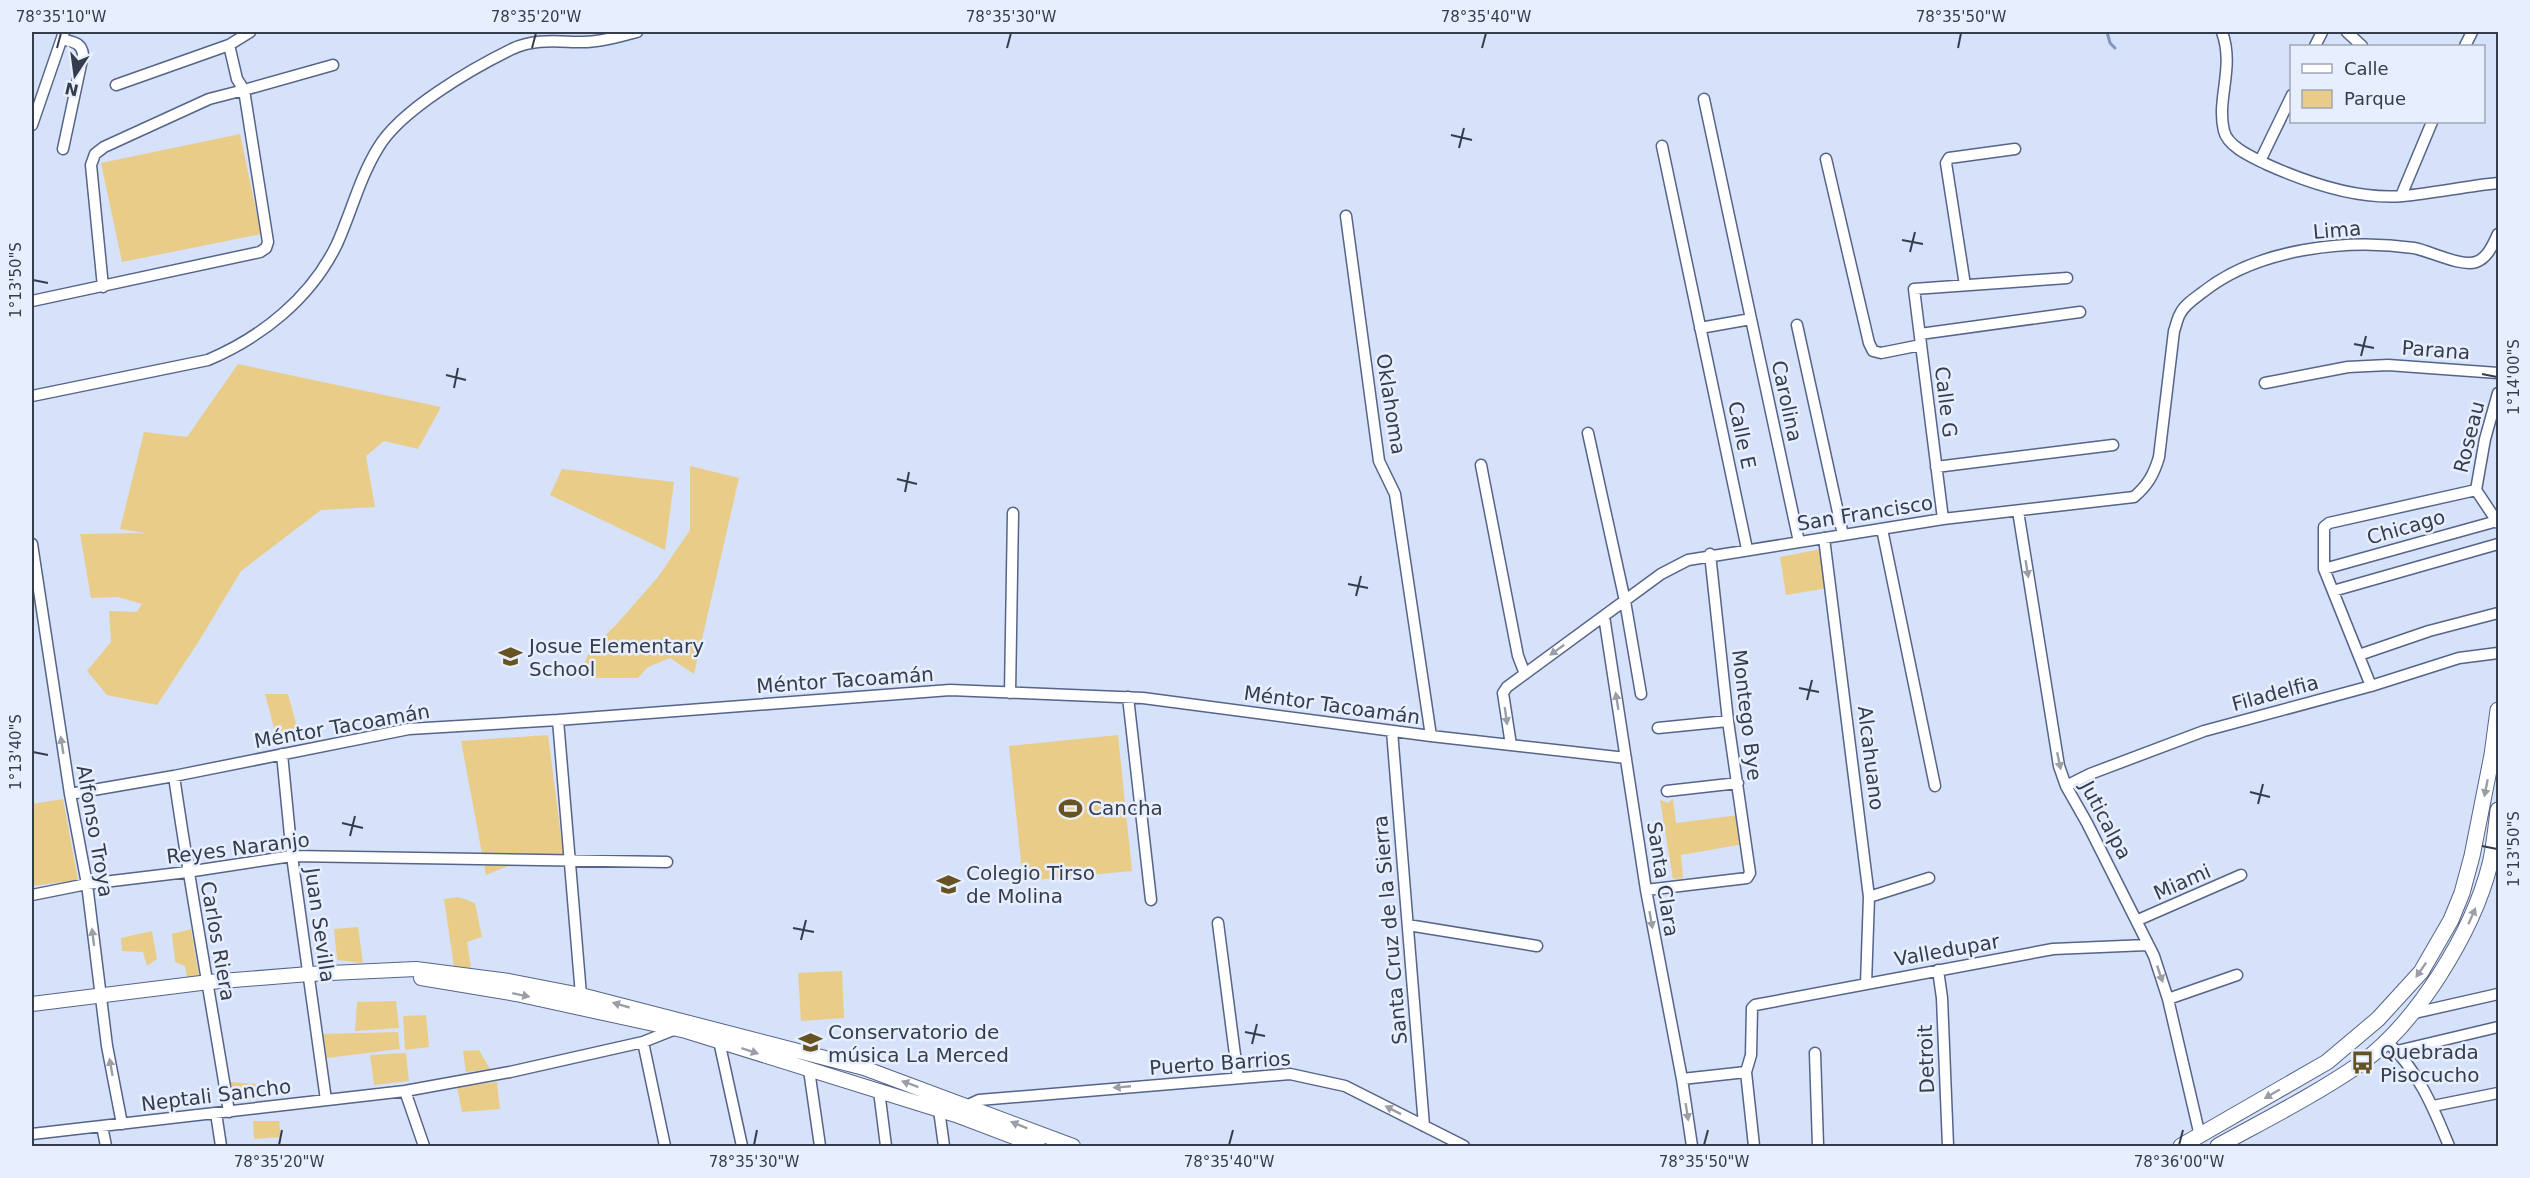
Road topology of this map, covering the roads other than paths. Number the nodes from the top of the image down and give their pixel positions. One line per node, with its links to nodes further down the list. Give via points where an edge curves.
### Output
1 (250, 32): 6 (street)
2 (637, 32): 37 (street, via 585,42 532,42 432,95 378,147 336,246 302,296 272,325 235,349 208,360)
3 (2222, 32): 19 (street, via 2228,66 2224,133 2231,143)
4 (2348, 32): 7 (street)
5 (63, 35): 14 (street); 16 (street, via 79,44 83,55)
6 (229, 45): 9 (street); 10 (street, via 237,79)
7 (2361, 45)
8 (333, 65): 10 (street)
9 (116, 85)
10 (244, 90): 26 (street, via 209,99 95,154 91,165); 26 (street, via 266,248)
11 (1704, 99): 30 (street, Carolina)
12 (2290, 99): 19 (street)
13 (2432, 123): 21 (street)
14 (32, 125)
15 (1662, 146): 32 (street, Calle E)
16 (63, 149)
17 (2015, 149): 25 (street, via 1949,158 1946,163)
18 (1826, 159): 33 (street, via 1873,351 1881,353)
19 (2260, 161): 21 (street, via 2330,188)
20 (2499, 183): 21 (street)
21 (2401, 196)
22 (1346, 216): 74 (street, Oklahoma, via 1379,461 1395,494)
23 (2499, 234): 29 (street, Lima, via 2486,255 2476,262 2416,249 2355,244 2302,251 2244,267 2215,282)
24 (2067, 278): 25 (street)
25 (1965, 285): 33 (street, Calle G, via 1914,289)
26 (103, 287): 27 (street)
27 (32, 301)
28 (2080, 312): 33 (street)
29 (2180, 313): 44 (street, San Francisco, via 2174,331 2160,457 2145,488 2134,497)
30 (1751, 319): 32 (street); 51 (street, Carolina)
31 (1797, 325): 49 (street)
32 (1701, 328): 54 (street, Calle E)
33 (1920, 340): 42 (street, Calle G)
34 (2499, 373): 35 (street, Parana, via 2388,365 2348,367)
35 (2265, 383)
36 (2499, 393): 38 (street, Roseau)
37 (32, 396)
38 (2494, 424): 43 (street, Roseau)
39 (1588, 433): 58 (street)
40 (2114, 445): 42 (street)
41 (1481, 465): 64 (street, via 1518,656)
42 (1936, 467): 46 (street, Calle G)
43 (2476, 490): 47 (street); 56 (street, via 2329,523 2325,527)
44 (2018, 511): 46 (street, San Francisco); 81 (street, Juticalpa, one-way to 81, via 2059,766)
45 (1013, 513): 66 (street)
46 (1943, 519): 48 (street, San Francisco)
47 (2498, 522): 56 (street, Chicago)
48 (1882, 529): 49 (street, San Francisco); 80 (street)
49 (1843, 535): 50 (street, San Francisco)
50 (1824, 538): 51 (street, San Francisco); 94 (street, Alcahuano)
51 (1799, 542): 54 (street, San Francisco)
52 (32, 544): 59 (street, Alfonso Troya)
53 (2499, 544): 57 (street)
54 (1748, 549): 55 (street, San Francisco)
55 (1710, 554): 58 (street, San Francisco, via 1661,574); 71 (street, Montego Bye)
56 (2324, 569): 57 (street)
57 (2333, 591): 63 (street)
58 (1625, 601): 61 (street, San Francisco); 67 (street)
59 (36, 603): 83 (street, Alfonso Troya, one-way to 59)
60 (2499, 613): 63 (street, via 2428,631)
61 (1604, 616): 64 (street, San Francisco, one-way to 64); 77 (street, Santa Clara, one-way to 61)
62 (2499, 653): 65 (street, Filadelfia, via 2459,657)
63 (2358, 655): 65 (street)
64 (1525, 674): 75 (street, San Francisco, one-way to 75, via 1503,693)
65 (2370, 686): 81 (street, Filadelfia, via 2204,732)
66 (1010, 693): 68 (street, Méntor Tacoamán); 70 (street, Méntor Tacoamán, via 950,690)
67 (1641, 694)
68 (1128, 697): 73 (street, Méntor Tacoamán); 95 (street)
69 (2499, 710): 136 (main road, one-way to 136, via 2462,893 2421,972 2378,1019 2327,1062)
70 (558, 720): 76 (street, Méntor Tacoamán, via 409,729); 86 (street)
71 (1728, 721): 72 (street); 79 (street, Montego Bye)
72 (1658, 728)
73 (1392, 731): 74 (street, Méntor Tacoamán); 98 (street, Santa Cruz de la Sierra)
74 (1431, 736): 75 (street, Méntor Tacoamán)
75 (1511, 745): 77 (street, Méntor Tacoamán)
76 (282, 754): 78 (street, Méntor Tacoamán); 85 (street, Juan Sevilla)
77 (1626, 759): 92 (street, Santa Clara)
78 (174, 776): 83 (street, Méntor Tacoamán); 88 (street, Carlos Riera)
79 (1738, 783): 82 (street); 92 (street, Montego Bye, via 1750,873 1747,878)
80 (1935, 786)
81 (2066, 786): 96 (street, Juticalpa)
82 (1667, 791)
83 (70, 794): 91 (street, Alfonso Troya)
84 (2499, 810): 112 (main road, one-way to 84, via 2455,950 2477,905 2490,864)
85 (292, 856): 86 (street, Reyes Naranjo); 88 (street, Reyes Naranjo); 103 (street, Juan Sevilla)
86 (570, 862): 87 (street, Reyes Naranjo); 107 (street)
87 (667, 862)
88 (187, 872): 91 (street, Reyes Naranjo); 105 (street, Carlos Riera)
89 (2241, 875): 96 (street, Miami)
90 (1929, 878): 94 (street)
91 (87, 884): 93 (street, Reyes Naranjo); 109 (street, Alfonso Troya, one-way to 91)
92 (1646, 890): 122 (street, Santa Clara, one-way to 122)
93 (32, 896)
94 (1869, 897): 106 (street, Alcahuano)
95 (1151, 900)
96 (2138, 920): 99 (street, Juticalpa)
97 (1218, 923): 121 (street)
98 (1408, 925): 100 (street); 134 (street, Santa Cruz de la Sierra)
99 (2147, 945): 101 (street, Valledupar, via 2053,949); 110 (street, Juticalpa, one-way to 110)
100 (1537, 946)
101 (1938, 970): 106 (street, Valledupar); 151 (street, Detroit)
102 (380, 971): 103 (street); 107 (street, via 416,969); 114 (street, one-way to 114, via 516,994)
103 (309, 974): 105 (street); 126 (street, Juan Sevilla)
104 (2237, 975): 110 (street)
105 (209, 982): 109 (street); 130 (street, Carlos Riera)
106 (1866, 984): 120 (street, Valledupar, via 1755,1005)
107 (581, 994): 129 (street, one-way to 107, via 864,1068)
108 (2499, 994): 112 (street)
109 (100, 995): 111 (street); 132 (street, Alfonso Troya, one-way to 109)
110 (2168, 999): 136 (street, Juticalpa)
111 (32, 1004)
112 (2410, 1014): 117 (main road)
113 (2499, 1027): 117 (street)
114 (673, 1029): 115 (street); 116 (street, Neptali Sancho)
115 (719, 1041): 119 (street, one-way to 119); 141 (street)
116 (642, 1042): 123 (street, Neptali Sancho); 140 (street)
117 (2391, 1046): 127 (street); 153 (main road)
118 (1815, 1053): 150 (street)
119 (809, 1070): 124 (street); 142 (street)
120 (1746, 1072): 122 (street); 149 (street)
121 (1238, 1078): 129 (street, Puerto Barrios, one-way to 129, via 979,1100); 134 (street, Puerto Barrios, one-way to 121, via 1337,1083 1290,1074)
122 (1682, 1079): 148 (street, Santa Clara, one-way to 148)
123 (405, 1091): 126 (street, Neptali Sancho); 139 (street)
124 (879, 1091): 128 (street); 143 (street)
125 (2499, 1093): 127 (street)
126 (326, 1100): 130 (street, Neptali Sancho)
127 (2433, 1106): 154 (street)
128 (939, 1110): 129 (street); 144 (street)
129 (960, 1110): 145 (street); 146 (street, one-way to 129)
130 (229, 1112): 131 (street, Neptali Sancho)
131 (216, 1113): 132 (street, Neptali Sancho); 138 (street)
132 (122, 1124): 133 (street, Neptali Sancho)
133 (102, 1126): 135 (street, Neptali Sancho); 137 (street)
134 (1424, 1126): 147 (street, Puerto Barrios)
135 (32, 1134)
136 (2200, 1136): 152 (main road)
137 (106, 1146)
138 (221, 1146)
139 (424, 1146)
140 (665, 1146)
141 (742, 1146)
142 (820, 1146)
143 (886, 1146)
144 (944, 1146)
145 (1038, 1146)
146 (1073, 1146)
147 (1464, 1146)
148 (1692, 1146)
149 (1754, 1146)
150 (1818, 1146)
151 (1948, 1146)
152 (2181, 1146)
153 (2218, 1146)
154 (2449, 1146)

